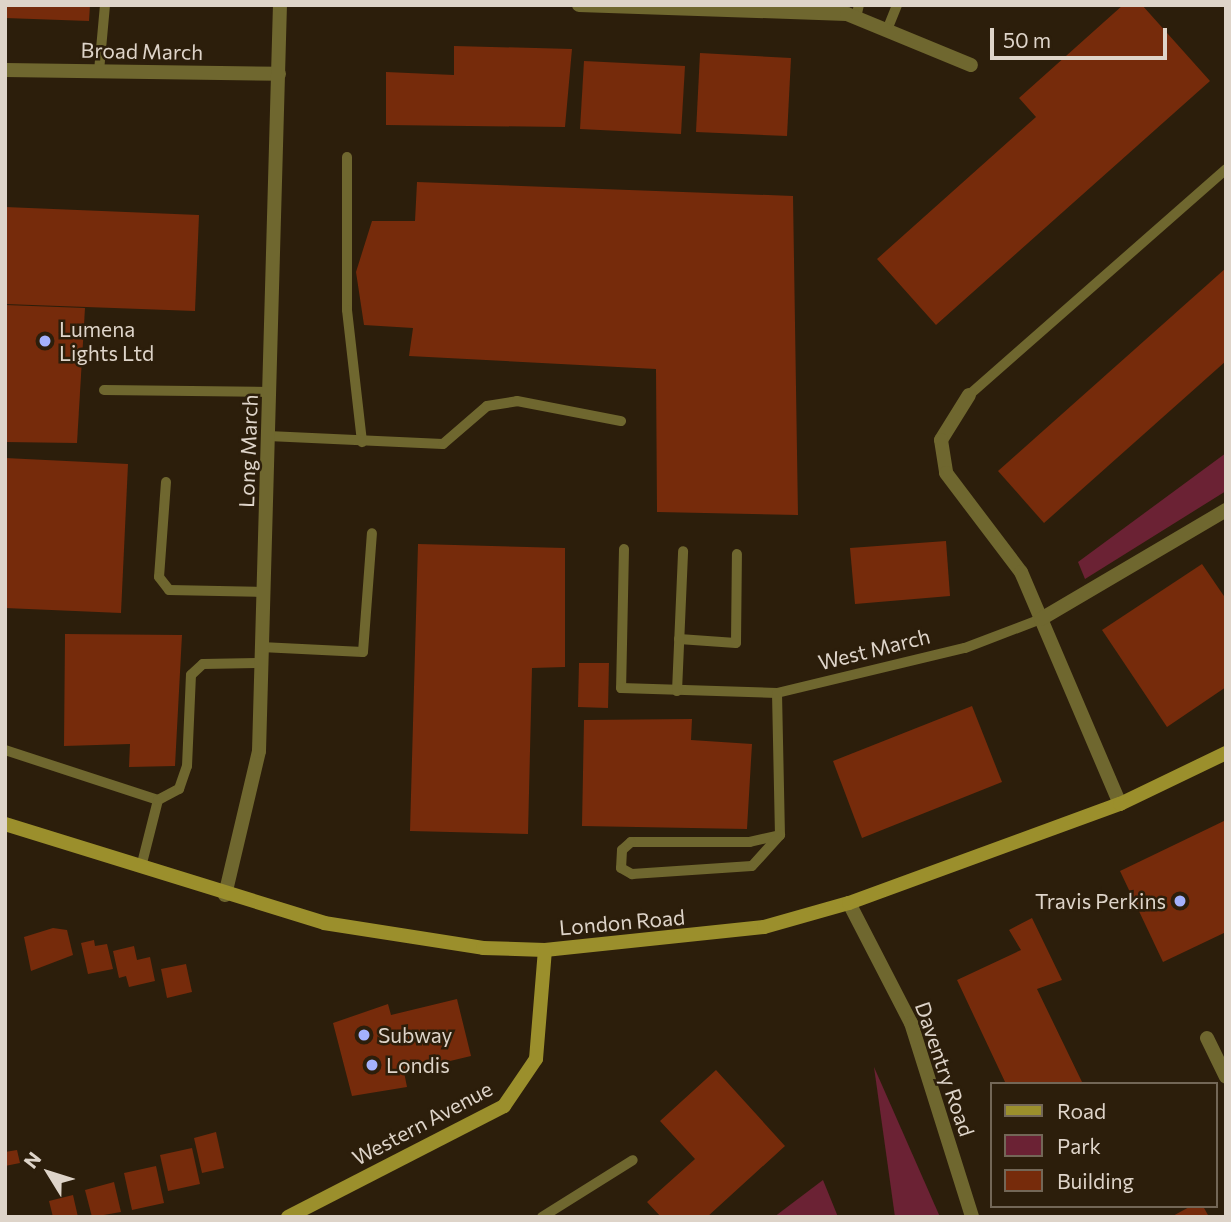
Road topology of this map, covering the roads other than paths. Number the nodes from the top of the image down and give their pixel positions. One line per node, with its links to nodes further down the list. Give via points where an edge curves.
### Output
1 (104, 5): 10 (lane)
2 (281, 5): 11 (street, Long March)
3 (579, 5): 5 (street)
4 (897, 5): 7 (lane)
5 (622, 6): 6 (street)
6 (857, 11): 7 (street)
7 (887, 30): 8 (street)
8 (971, 65)
9 (5, 70): 10 (street, Broad March)
10 (99, 71): 11 (street, Broad March)
11 (279, 74): 15 (street, Long March)
12 (347, 157): 19 (lane, via 347,310)
13 (1226, 169): 16 (lane)
14 (104, 390): 15 (lane)
15 (271, 392): 18 (street, Long March)
16 (970, 395): 27 (street, via 941,440 946,473 1021,572)
17 (621, 421): 19 (lane, via 517,401 487,407 443,444)
18 (268, 436): 19 (lane); 26 (street, Long March)
19 (362, 442)
20 (166, 482): 26 (lane, via 159,577 169,590)
21 (1226, 510): 27 (street, West March)
22 (372, 533): 29 (lane, via 363,652)
23 (624, 549): 31 (lane, West March, via 621,688)
24 (682, 551): 28 (lane)
25 (737, 554): 28 (lane, via 736,643)
26 (264, 592): 29 (street, Long March)
27 (1041, 619): 32 (lane, West March, via 965,648); 36 (street)
28 (679, 639): 31 (lane)
29 (261, 646): 30 (street, Long March)
30 (260, 663): 35 (lane, via 203,664 191,675 187,766 179,789); 40 (street, Long March, via 259,751)
31 (677, 691): 32 (lane, West March)
32 (777, 693): 38 (lane)
33 (5, 750): 35 (lane)
34 (1226, 753): 36 (main road, London Road)
35 (158, 800): 39 (lane)
36 (1121, 804): 41 (main road, London Road)
37 (5, 824): 39 (main road, London Road)
38 (780, 835): 38 (lane, via 750,842 631,842 622,850 621,867 632,874 752,866)
39 (141, 867): 40 (main road, London Road)
40 (225, 894): 42 (main road, London Road, via 414,939)
41 (849, 903): 42 (main road, London Road, via 764,927); 48 (street, Daventry Road, via 911,1023)
42 (545, 950): 46 (main road, Western Avenue, via 536,1059 504,1106)
43 (1207, 1038): 44 (street)
44 (1226, 1077)
45 (633, 1160): 47 (lane)
46 (288, 1217)
47 (542, 1217)
48 (972, 1217)

